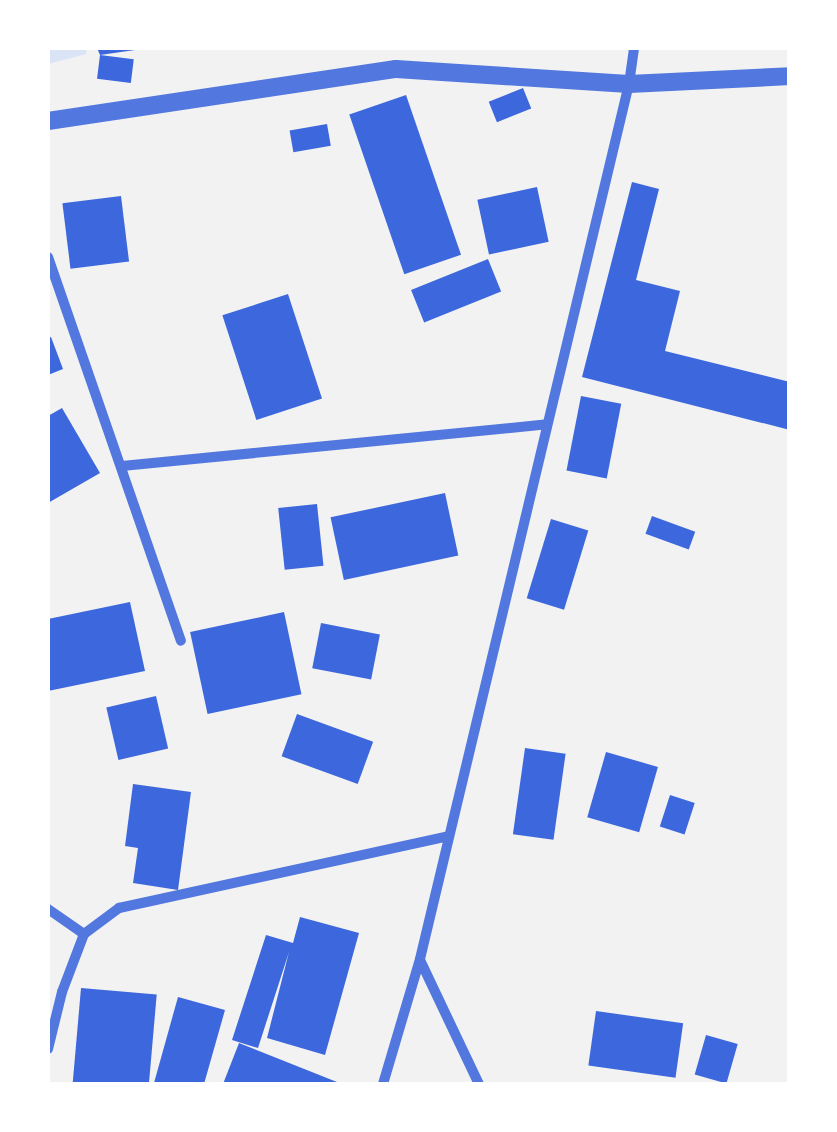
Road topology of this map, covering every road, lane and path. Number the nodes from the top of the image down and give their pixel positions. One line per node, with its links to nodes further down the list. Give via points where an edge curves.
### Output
1 (634, 48): 3 (street)
2 (790, 76): 3 (street)
3 (629, 84): 4 (street, via 396,68); 6 (street)
4 (48, 121)
5 (48, 258): 7 (street)
6 (547, 424): 7 (street); 9 (street)
7 (122, 466): 8 (street)
8 (181, 640)
9 (446, 837): 11 (street, via 119,908); 12 (street)
10 (48, 909): 11 (street)
11 (84, 934): 13 (street)
12 (420, 959): 14 (street); 15 (street)
13 (48, 1049)
14 (383, 1084)
15 (479, 1084)

